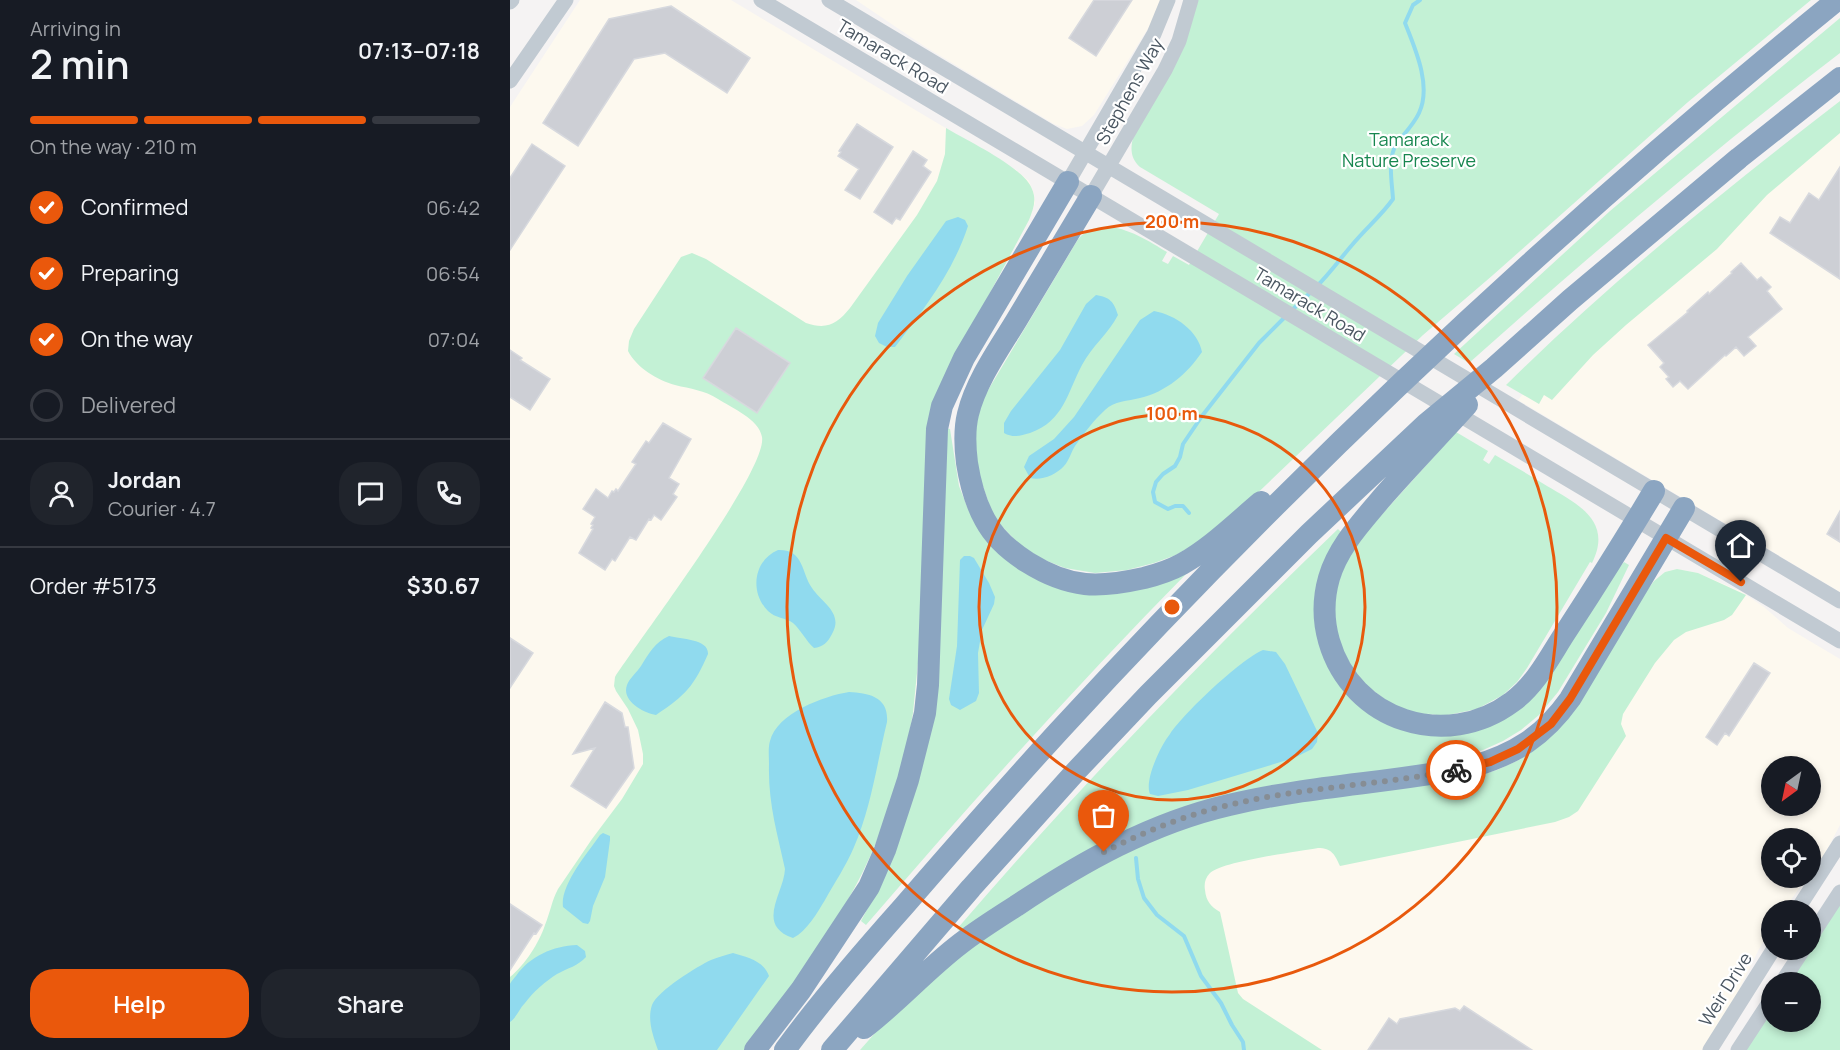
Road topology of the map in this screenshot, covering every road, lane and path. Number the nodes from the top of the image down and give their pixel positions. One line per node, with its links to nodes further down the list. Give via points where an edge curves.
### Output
1 (566, 0): 8 (street)
2 (761, 0): 11 (street, Tamarack Road)
3 (829, 0): 9 (street, Tamarack Road)
4 (1168, 0): 9 (street, Stephens Way, via 1154,34)
5 (1191, 0): 10 (street, Stephens Way, via 1179,41 1165,70)
6 (1837, 0): 14 (highway, via 1613,189)
7 (1840, 78): 13 (highway)
8 (510, 81)
9 (1086, 153): 10 (street, Tamarack Road); 11 (street, Stephens Way)
10 (1110, 167): 12 (street, Stephens Way); 15 (street, Tamarack Road)
11 (1068, 182): 12 (street, Tamarack Road); 27 (highway, via 964,358 942,406 937,429 925,713 885,850 869,887 801,990)
12 (1091, 196): 14 (highway, via 1005,340 968,414 966,452 978,505 996,536 1022,558 1067,580 1086,584 1143,578 1182,564); 17 (street, Tamarack Road)
13 (1533, 333): 17 (highway, via 1403,474 1345,545 1329,576 1324,599 1335,659 1349,682 1369,701 1406,720 1436,726 1490,715 1512,702 1533,681); 29 (highway, via 1348,497 1148,695 1010,843)
14 (1382, 401): 28 (highway, via 1085,703 868,947)
15 (1654, 491): 16 (street, Tamarack Road); 17 (highway)
16 (1684, 508): 18 (highway); 19 (street, Tamarack Road)
17 (1636, 521): 18 (street, Tamarack Road)
18 (1666, 538): 20 (street, Tamarack Road); 29 (highway, via 1566,705 1551,724 1518,749 1472,767 1267,797 1227,805 1153,829 1079,865 974,934 884,1012)
19 (1840, 601)
20 (1840, 641)
21 (1840, 843): 23 (street)
22 (1840, 892): 24 (street)
23 (1803, 900)
24 (1821, 921)
25 (1767, 960): 30 (street, Weir Drive)
26 (1761, 1015): 31 (street)
27 (755, 1050)
28 (785, 1050)
29 (832, 1050)
30 (1710, 1050)
31 (1738, 1050)

